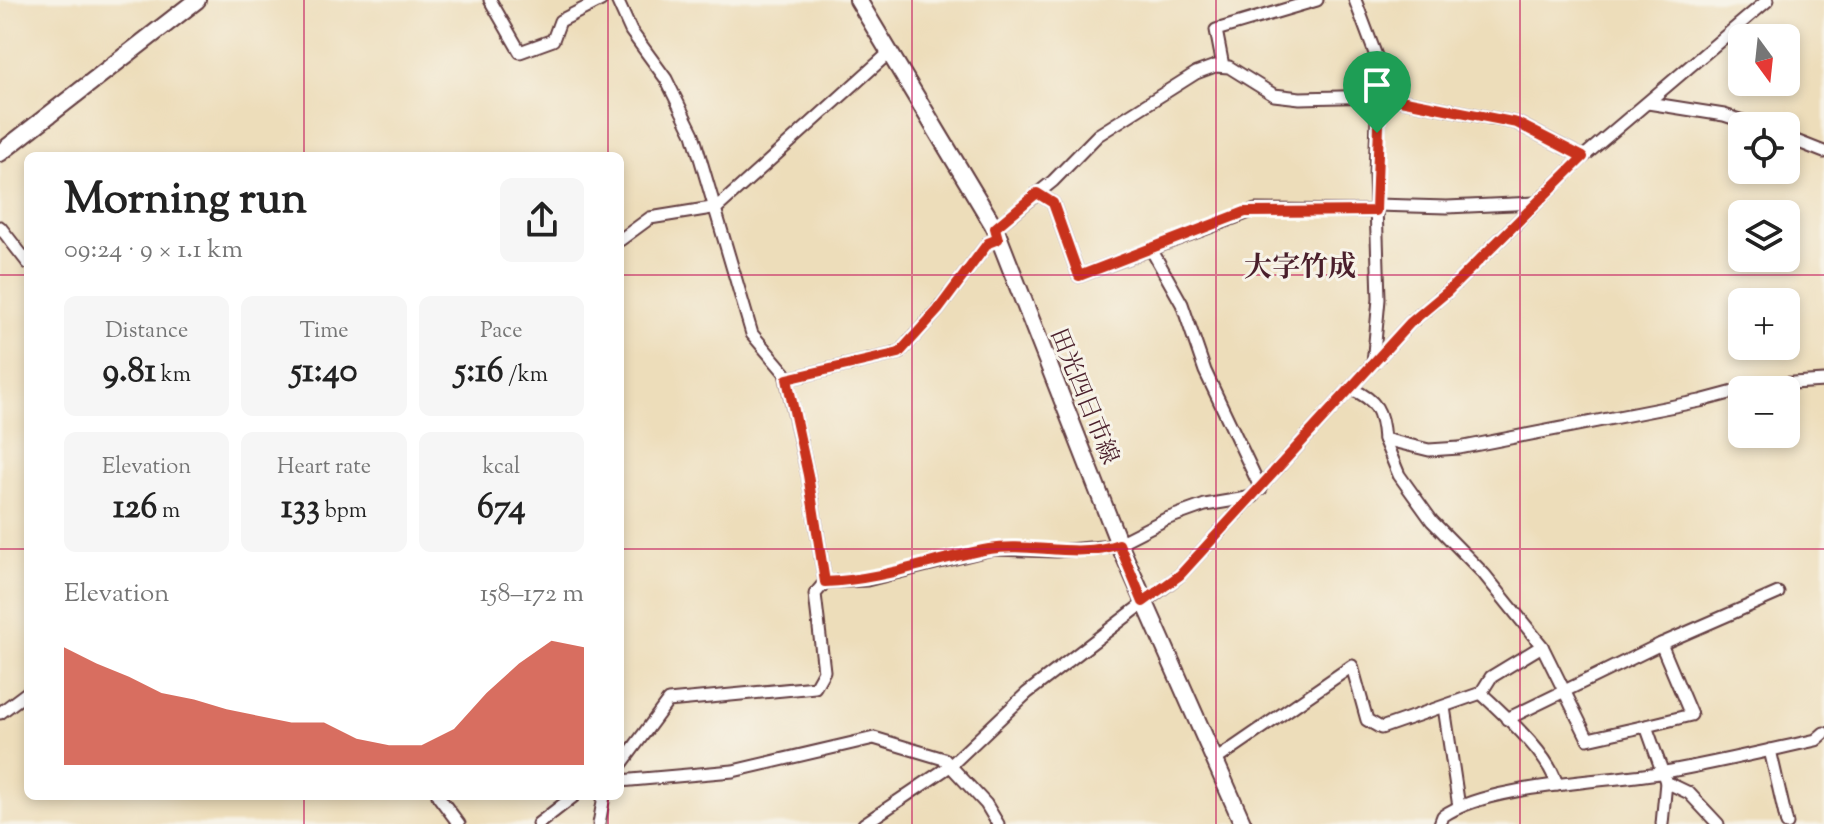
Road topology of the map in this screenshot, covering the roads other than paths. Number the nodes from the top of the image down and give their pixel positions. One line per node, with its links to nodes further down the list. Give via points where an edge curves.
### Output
1 (197, 0): 16 (main road)
2 (490, 0): 3 (street, via 520,52 549,43 560,21)
3 (601, 0)
4 (617, 0): 20 (street, via 693,134)
5 (858, 0): 9 (main road, 田光四日市線)
6 (1317, 0): 10 (street, via 1216,30)
7 (1355, 0): 11 (street, via 1379,64)
8 (1768, 0): 12 (street)
9 (890, 52): 20 (street); 23 (main road, 田光四日市線)
10 (1223, 66): 11 (street, via 1274,95); 18 (street, via 1196,73 1107,128)
11 (1380, 96): 17 (street, via 1517,123); 21 (street)
12 (1648, 103): 13 (street); 17 (street)
13 (1728, 116)
14 (1800, 143): 15 (street)
15 (1824, 152)
16 (0, 153)
17 (1583, 157): 19 (street)
18 (1037, 193): 23 (street); 25 (street, via 1053,203 1079,276)
19 (1535, 203): 21 (street); 27 (street)
20 (718, 207): 24 (street, via 650,218); 28 (street, via 752,334)
21 (1376, 208): 25 (street, via 1255,210); 27 (street, via 1379,299)
22 (0, 227): 26 (street)
23 (996, 234): 28 (street, via 899,353); 33 (main road, 田光四日市線)
24 (624, 237)
25 (1151, 249): 32 (street, via 1182,304)
26 (24, 258)
27 (1373, 364): 30 (street)
28 (787, 379): 34 (street)
29 (1824, 381): 31 (street, via 1760,385 1459,448 1429,450)
30 (1351, 389): 31 (street, via 1371,397 1379,407); 32 (street)
31 (1384, 439): 38 (street, via 1399,475 1432,521 1484,574)
32 (1257, 493): 33 (street, via 1166,519); 36 (street, via 1180,575)
33 (1119, 544): 34 (street, via 1056,551 992,549 867,580); 36 (main road, 田光四日市線)
34 (825, 582): 48 (street, via 815,594 824,671 815,687 668,701)
35 (1778, 593): 37 (street)
36 (1143, 602): 49 (main road, 田光四日市線); 50 (street, via 1027,693)
37 (1661, 644): 39 (street); 45 (street, via 1691,715)
38 (1542, 646): 39 (street); 40 (street, via 1491,677)
39 (1563, 692): 44 (street); 45 (street, via 1588,739)
40 (1481, 693): 42 (street); 44 (street)
41 (24, 695): 43 (street)
42 (1444, 707): 49 (street, via 1381,728 1367,720 1352,666); 57 (street)
43 (0, 713)
44 (1507, 719): 53 (street, via 1555,775)
45 (1646, 726): 51 (street)
46 (1824, 733): 47 (street, via 1816,740)
47 (1770, 750): 51 (street); 67 (street)
48 (624, 761)
49 (1214, 761): 63 (main road, 田光四日市線)
50 (950, 766): 52 (street, via 938,756 874,738 733,771); 61 (street); 62 (street)
51 (1664, 778): 53 (street); 65 (street); 66 (street, via 1689,793)
52 (624, 781)
53 (1557, 785): 57 (street)
54 (441, 800): 58 (street)
55 (569, 800): 59 (street)
56 (603, 800): 60 (street)
57 (1459, 807): 64 (street)
58 (459, 824)
59 (538, 824)
60 (599, 824)
61 (864, 824)
62 (998, 824)
63 (1243, 824)
64 (1440, 824)
65 (1662, 824)
66 (1718, 824)
67 (1787, 824)

